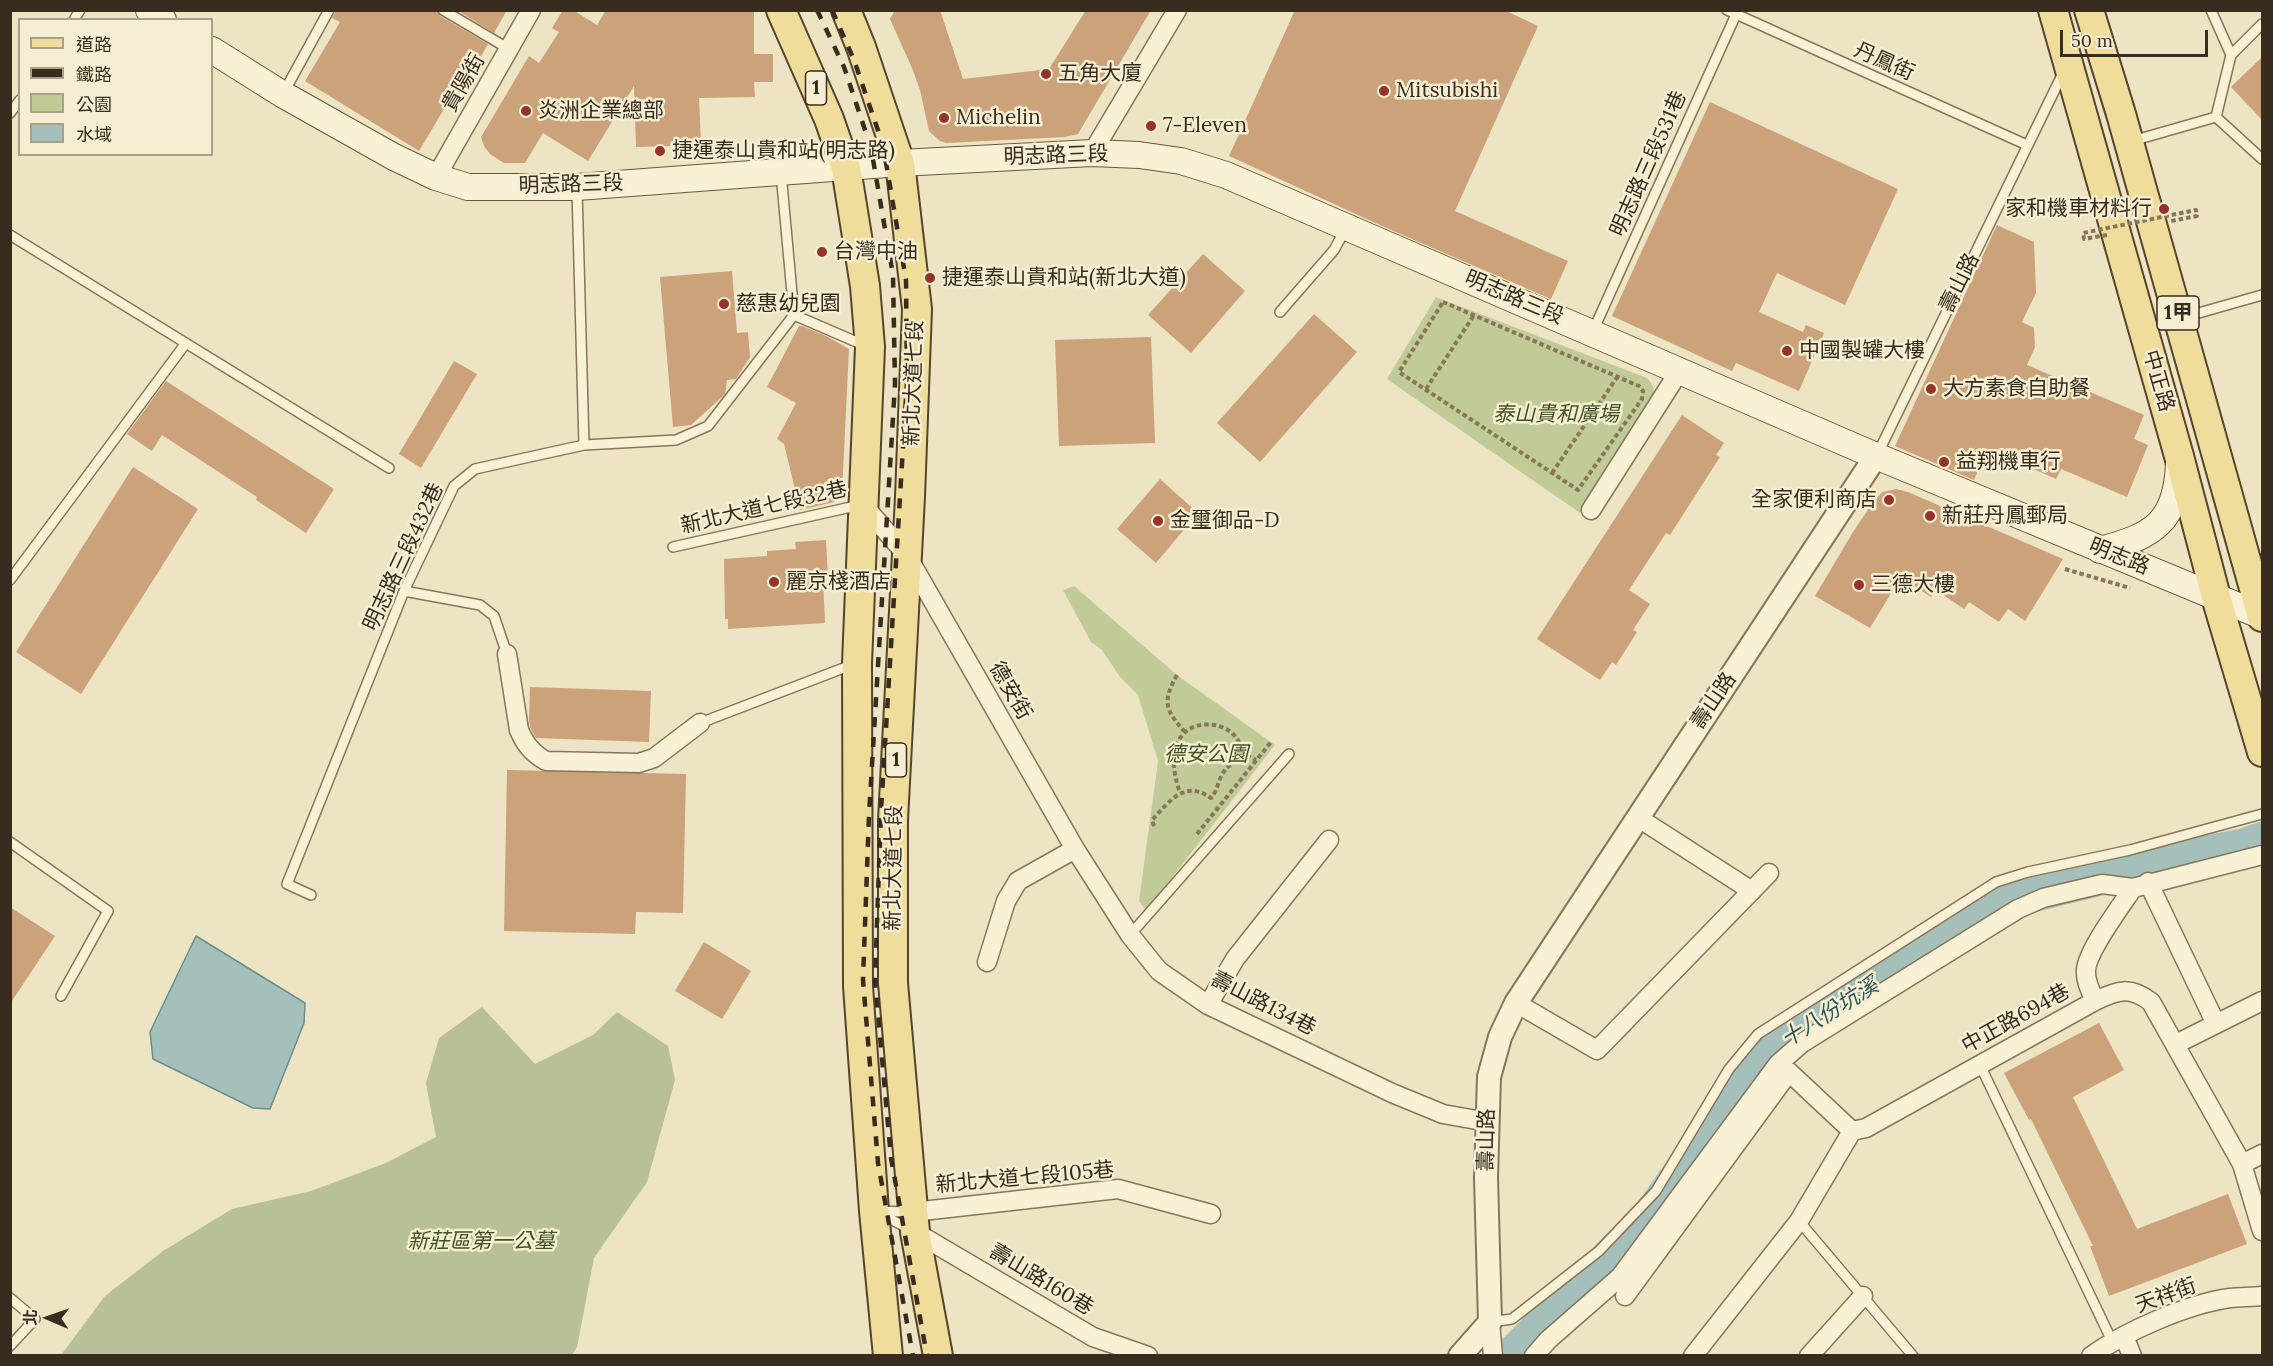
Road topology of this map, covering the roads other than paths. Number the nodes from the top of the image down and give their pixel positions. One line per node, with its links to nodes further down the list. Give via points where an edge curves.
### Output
1 (329, 10): 16 (lane)
2 (443, 10): 12 (lane)
3 (531, 10): 12 (street, 貴陽街)
4 (781, 10): 23 (main road, 1, via 825,109)
5 (846, 10): 22 (main road, 1)
6 (1177, 10): 20 (street)
7 (2053, 10): 15 (main road, 中正路 / 1甲)
8 (2089, 10): 18 (main road, 中正路 / 1甲)
9 (2211, 10): 14 (lane)
10 (1734, 12): 19 (lane, 丹鳳街); 33 (lane, 明志路三段531巷)
11 (2262, 24): 14 (lane)
12 (509, 50): 25 (street, 貴陽街)
13 (213, 51): 16 (main road, 明志路三段)
14 (2231, 56): 17 (lane)
15 (2068, 63): 19 (lane, 壽山路); 39 (main road, 中正路 / 1甲)
16 (282, 94): 25 (main road, 明志路三段)
17 (2216, 117): 18 (lane); 21 (lane)
18 (2129, 142): 32 (main road, 中正路 / 1甲)
19 (2027, 146): 38 (lane, 壽山路)
20 (1092, 153): 22 (main road, 明志路三段); 27 (main road, 明志路三段, via 1181,161 1226,175)
21 (2262, 159)
22 (900, 163): 23 (main road, 明志路三段); 45 (main road, 新北大道七段 / 1, via 917,309)
23 (846, 168): 24 (main road, 明志路三段); 35 (main road, 新北大道七段 / 1, via 865,286)
24 (781, 173): 26 (main road, 明志路三段); 31 (lane)
25 (436, 177): 26 (main road, 明志路三段, via 468,187)
26 (577, 188): 37 (lane)
27 (1347, 226): 30 (lane, via 1334,250); 33 (main road, 明志路三段)
28 (10, 234): 34 (lane)
29 (2262, 295): 32 (lane)
30 (1280, 312)
31 (794, 315): 35 (lane); 37 (lane, 明志路三段432巷, via 708,426 676,440)
32 (2179, 318): 49 (main road, 中正路 / 1甲)
33 (1592, 332): 36 (main road, 明志路三段)
34 (186, 343): 40 (lane); 46 (lane)
35 (870, 347): 41 (main road, 新北大道七段 / 1)
36 (1680, 370): 38 (main road, 明志路三段); 42 (street)
37 (584, 446): 47 (lane, 明志路三段432巷, via 475,469 454,486)
38 (1876, 456): 44 (main road, 明志路); 56 (street, 壽山路)
39 (2179, 456): 44 (main road, via 2178,488 2169,511 2153,529 2130,542); 48 (main road, 中正路 / 1甲)
40 (389, 468)
41 (862, 504): 43 (lane, 新北大道七段32巷); 45 (street, 德安街); 51 (main road, 新北大道七段 / 1)
42 (1591, 510)
43 (673, 547)
44 (2100, 550): 48 (main road, 明志路)
45 (906, 554): 59 (street, 德安街); 82 (main road, 新北大道七段 / 1, via 893,820 893,982)
46 (10, 580)
47 (404, 591): 50 (lane, via 480,605 494,616); 64 (lane, 明志路三段432巷, via 287,884)
48 (2216, 597): 49 (main road, 明志路); 53 (main road, 中正路 / 1甲)
49 (2262, 617)
50 (507, 654): 52 (street, via 519,729 533,753 546,761 639,763 654,758)
51 (857, 663): 52 (lane); 79 (main road, 新北大道七段 / 1, via 858,986)
52 (700, 723)
53 (2262, 752)
54 (1288, 754): 65 (lane)
55 (2262, 814): 88 (lane, via 1996,882 1758,1034 1729,1069 1656,1191 1599,1251 1512,1318)
56 (1637, 817): 63 (street); 70 (street, 壽山路)
57 (1329, 840): 71 (street, via 1234,959)
58 (10, 842): 67 (lane, via 108,911)
59 (1075, 849): 65 (street, 壽山路134巷); 66 (street, via 1018,881 1006,901)
60 (2262, 855): 62 (street)
61 (1769, 873): 63 (street)
62 (2140, 885): 68 (street, 中正路694巷, via 2091,952 2086,969); 72 (street); 96 (street, via 2102,884 2043,898 2018,909 1802,1043 1772,1072 1620,1277)
63 (1752, 891): 70 (street, via 1597,1050)
64 (311, 895)
65 (1130, 935): 71 (street, 壽山路134巷, via 1159,971)
66 (987, 962)
67 (61, 996)
68 (2095, 1001): 73 (street, via 2114,992 2140,994 2151,1002); 74 (street, 中正路694巷)
69 (2262, 1001): 72 (street)
70 (1516, 1003): 75 (street, 壽山路, via 1500,1037 1489,1077)
71 (1208, 1005): 75 (street, 壽山路134巷, via 1392,1093 1443,1114)
72 (2216, 1024): 73 (street)
73 (2176, 1044): 78 (street)
74 (1980, 1065): 76 (street, 中正路694巷, via 1866,1128); 89 (lane)
75 (1488, 1122): 88 (street, 壽山路)
76 (1852, 1131): 81 (street); 84 (street, via 1790,1072)
77 (2262, 1154): 78 (street)
78 (2242, 1164): 83 (street)
79 (874, 1211): 82 (lane); 82 (lane); 91 (main road, 新北大道七段 / 1)
80 (1211, 1214): 82 (street, 新北大道七段105巷, via 1118,1189)
81 (1799, 1221): 85 (lane); 97 (street)
82 (914, 1222): 92 (main road, 新北大道七段 / 1); 93 (street, 壽山路160巷, via 1093,1337)
83 (2262, 1231)
84 (1625, 1296)
85 (1863, 1296): 98 (street); 99 (lane)
86 (2262, 1296): 89 (street, 天祥街, via 2229,1298 2191,1308)
87 (10, 1298): 90 (lane, via 35,1319)
88 (1490, 1328): 94 (street); 95 (street)
89 (2118, 1338): 100 (street, 天祥街); 101 (street)
90 (10, 1346)
91 (888, 1356)
92 (939, 1356)
93 (1148, 1356)
94 (1460, 1356)
95 (1493, 1356)
96 (1534, 1356)
97 (1693, 1356)
98 (1809, 1356)
99 (1913, 1356)
100 (2091, 1356)
101 (2132, 1356)

